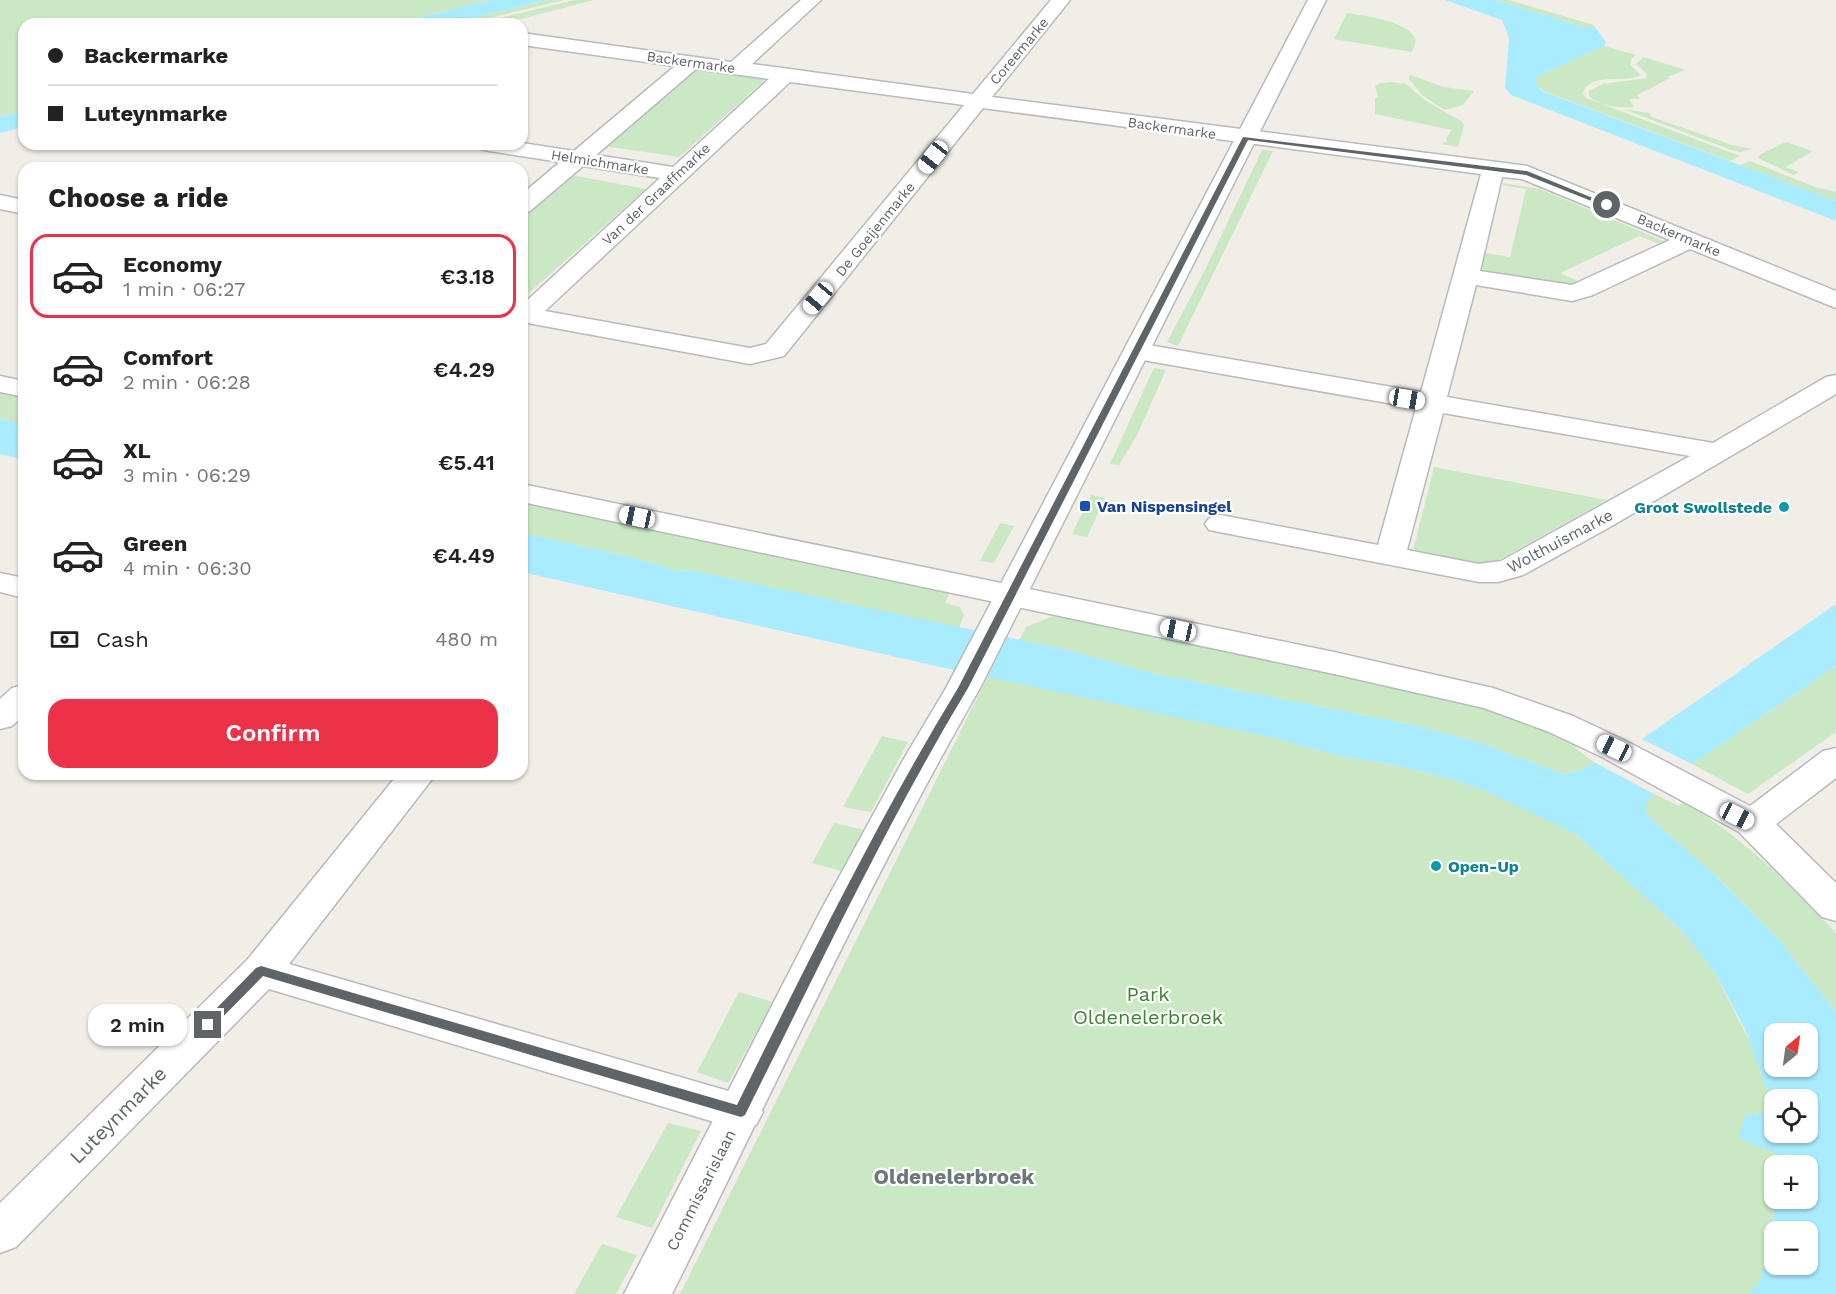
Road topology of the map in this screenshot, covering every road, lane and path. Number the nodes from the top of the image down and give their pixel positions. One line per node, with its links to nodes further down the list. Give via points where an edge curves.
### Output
1 (812, 0): 6 (street)
2 (1061, 0): 8 (street, Coreemarke)
3 (1317, 0): 9 (street, Commissarislaan)
4 (528, 40): 5 (street, Backermarke)
5 (692, 62): 6 (street, Backermarke); 11 (street)
6 (736, 68): 7 (street, Backermarke)
7 (786, 74): 8 (street, Backermarke); 13 (street, Van der Graaffmarke)
8 (977, 101): 9 (street, Backermarke); 21 (street, De Goeijenmarke, via 775,350 750,356)
9 (1245, 138): 12 (street, Backermarke); 22 (street, Commissarislaan)
10 (528, 150): 11 (street, Helmichmarke)
11 (581, 158): 13 (street, Helmichmarke); 14 (street)
12 (1493, 169): 17 (street, Backermarke, via 1527,173); 18 (street)
13 (676, 174): 20 (street, Van der Graaffmarke)
14 (528, 201)
15 (0, 202): 16 (street)
16 (18, 206)
17 (1689, 240): 18 (street, via 1572,293); 19 (street, Backermarke)
18 (1467, 276): 26 (street)
19 (1836, 300)
20 (528, 310)
21 (528, 315)
22 (1137, 351): 26 (street); 33 (street, Commissarislaan)
23 (1836, 383): 27 (street, Wolthuismarke)
24 (0, 384): 25 (street)
25 (18, 388)
26 (1430, 404): 27 (street); 30 (street)
27 (1716, 453): 30 (street, Wolthuismarke, via 1599,521 1498,573)
28 (528, 494): 33 (street)
29 (1220, 524): 30 (street, Wolthuismarke)
30 (1390, 556)
31 (0, 582): 32 (street)
32 (18, 586)
33 (1003, 608): 38 (street, via 1312,658 1493,699 1614,748); 41 (street, Commissarislaan, via 963,688 850,888)
34 (18, 702): 35 (street)
35 (0, 718)
36 (1836, 760): 38 (street)
37 (413, 780): 40 (street, Luteynmarke)
38 (1752, 823): 39 (street)
39 (1836, 907)
40 (261, 971): 41 (street); 42 (street, Luteynmarke)
41 (741, 1112): 43 (street, Commissarislaan)
42 (0, 1233)
43 (648, 1294)

